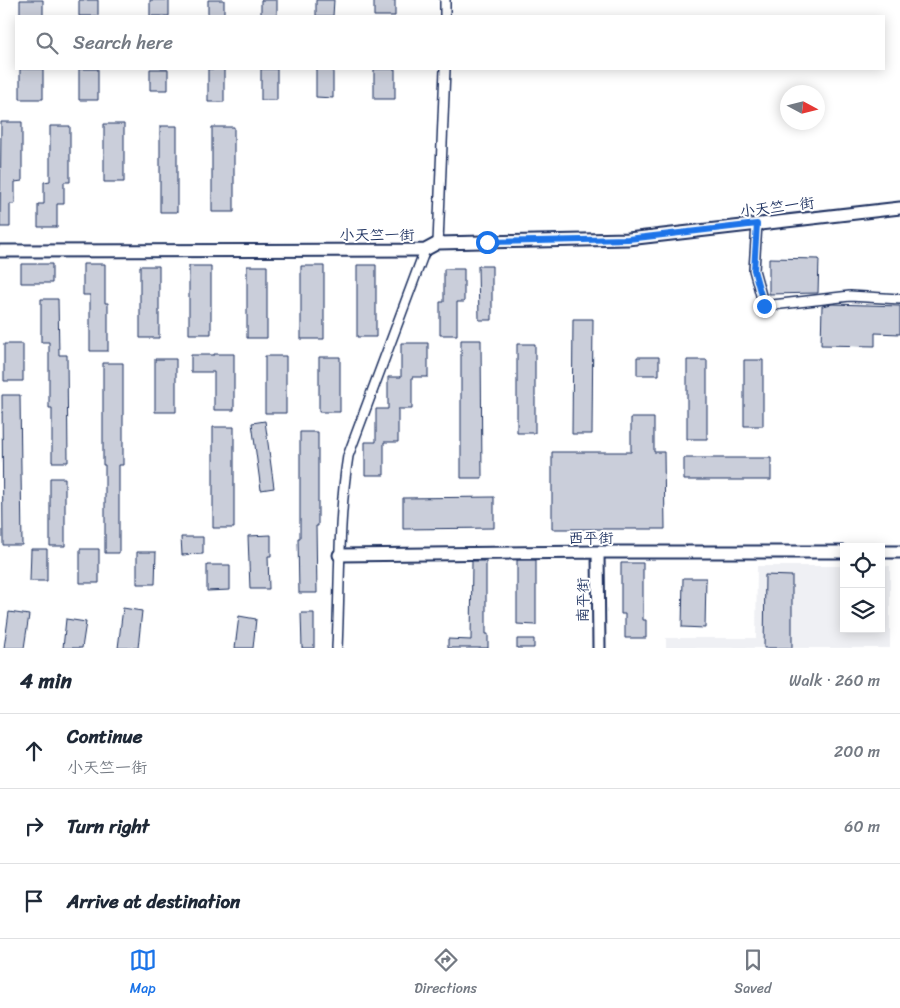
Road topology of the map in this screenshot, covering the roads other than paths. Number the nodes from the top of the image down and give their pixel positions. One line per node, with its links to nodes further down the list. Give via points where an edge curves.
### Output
1 (445, 0): 2 (street)
2 (445, 15)
3 (445, 70): 6 (street)
4 (900, 208): 5 (street, 小天竺一街)
5 (757, 224): 6 (street, 小天竺一街, via 628,239); 9 (street, via 754,270 764,306 850,296)
6 (438, 244): 7 (street, 小天竺一街)
7 (425, 250): 8 (street, 小天竺一街); 14 (street, via 348,456)
8 (0, 251)
9 (900, 299)
10 (598, 552): 11 (street, 西平街); 14 (street, 西平街); 16 (street, 南平街)
11 (840, 552)
12 (885, 552): 13 (street)
13 (900, 552)
14 (339, 556): 15 (street)
15 (337, 648)
16 (599, 648)

